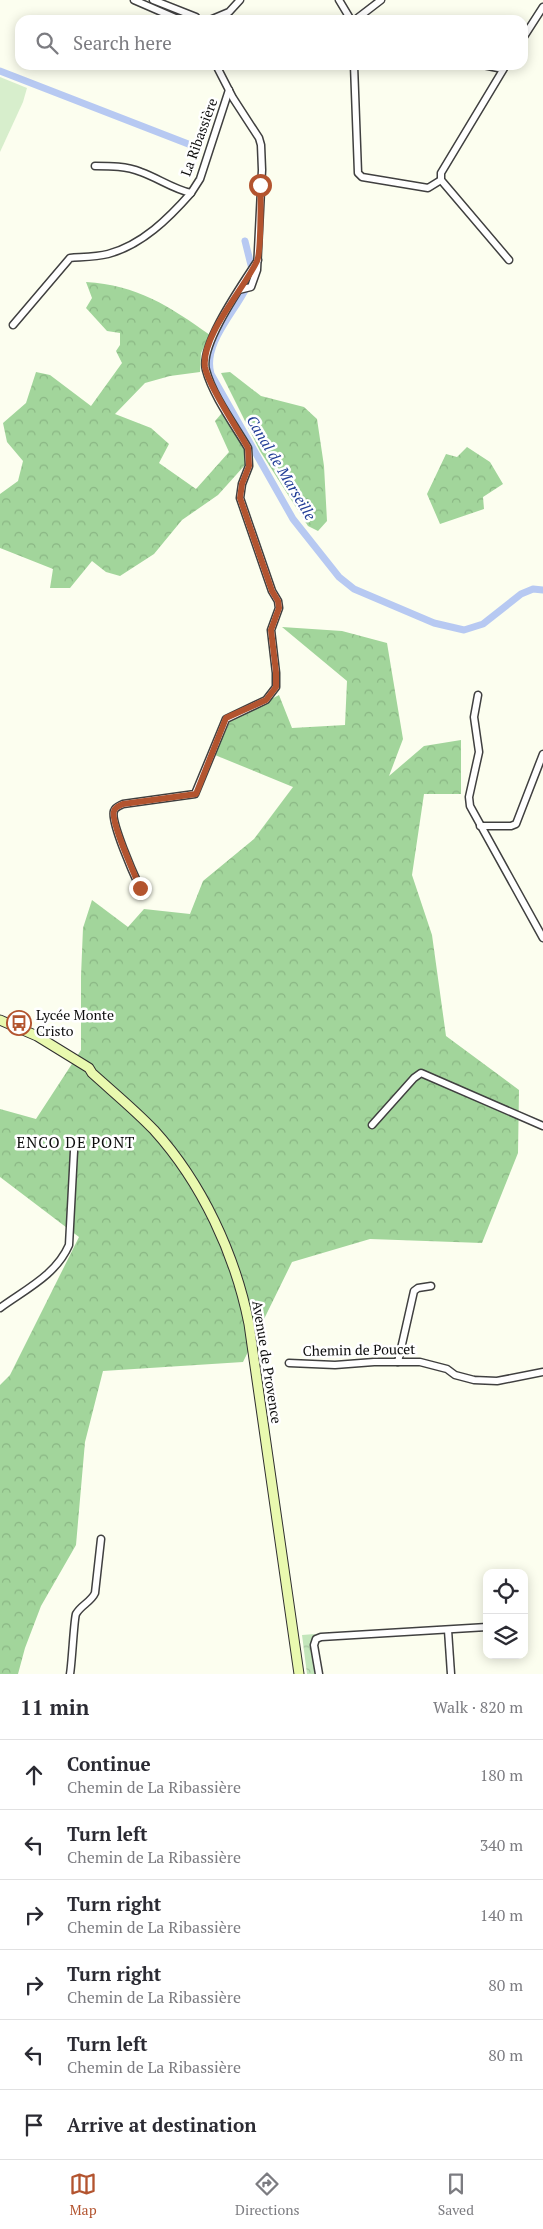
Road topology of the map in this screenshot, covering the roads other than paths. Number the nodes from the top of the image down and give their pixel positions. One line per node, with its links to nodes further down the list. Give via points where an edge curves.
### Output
1 (134, 0): 7 (street)
2 (153, 0): 8 (street)
3 (240, 0): 9 (street)
4 (339, 0): 10 (street)
5 (381, 0): 11 (street)
6 (543, 7): 12 (street)
7 (168, 15)
8 (191, 15)
9 (222, 15)
10 (348, 15)
11 (362, 15)
12 (528, 30)
13 (219, 70): 16 (street)
14 (354, 70): 18 (street, via 358,173 362,177 428,188)
15 (502, 70): 18 (street, via 441,173)
16 (229, 90): 19 (street, La Ribassière, via 200,179); 21 (street, via 261,145)
17 (95, 166): 19 (street, La Ribassière, via 120,166)
18 (441, 180): 20 (street)
19 (191, 193): 23 (street, La Ribassière, via 144,237 108,254 70,258)
20 (509, 260)
21 (255, 265): 22 (street); 22 (street, via 256,276)
22 (243, 289): 27 (street, via 208,347 205,364 213,387 248,448 250,458 240,498 278,601 279,608 271,630 276,687 266,700 226,718 196,794 116,807 113,812 115,824)
23 (13, 325)
24 (478, 695): 26 (street, via 474,717 479,752 469,797)
25 (543, 754): 26 (street, via 516,824)
26 (480, 826): 28 (street)
27 (140, 888)
28 (543, 938)
29 (0, 1020): 31 (main road, Avenue de Provence, via 37,1036)
30 (0, 1025): 31 (main road, Avenue de Provence)
31 (92, 1073): 44 (main road, Avenue de Provence, via 154,1131 189,1178 226,1246 242,1290)
32 (372, 1125): 33 (street, via 421,1073)
33 (543, 1126)
34 (74, 1151): 36 (street, via 69,1245 63,1258 51,1272)
35 (431, 1286): 37 (street, via 422,1286 414,1291)
36 (0, 1308)
37 (398, 1362): 38 (street, Chemin de Poucet); 39 (street, Chemin de Poucet, via 420,1362 447,1368 455,1376 474,1380 509,1380)
38 (289, 1363)
39 (543, 1372)
40 (101, 1540): 43 (street, via 95,1593 74,1621)
41 (483, 1627): 42 (street)
42 (448, 1630): 45 (street, via 321,1637 314,1645); 46 (street)
43 (70, 1674)
44 (299, 1674)
45 (319, 1674)
46 (451, 1674)

